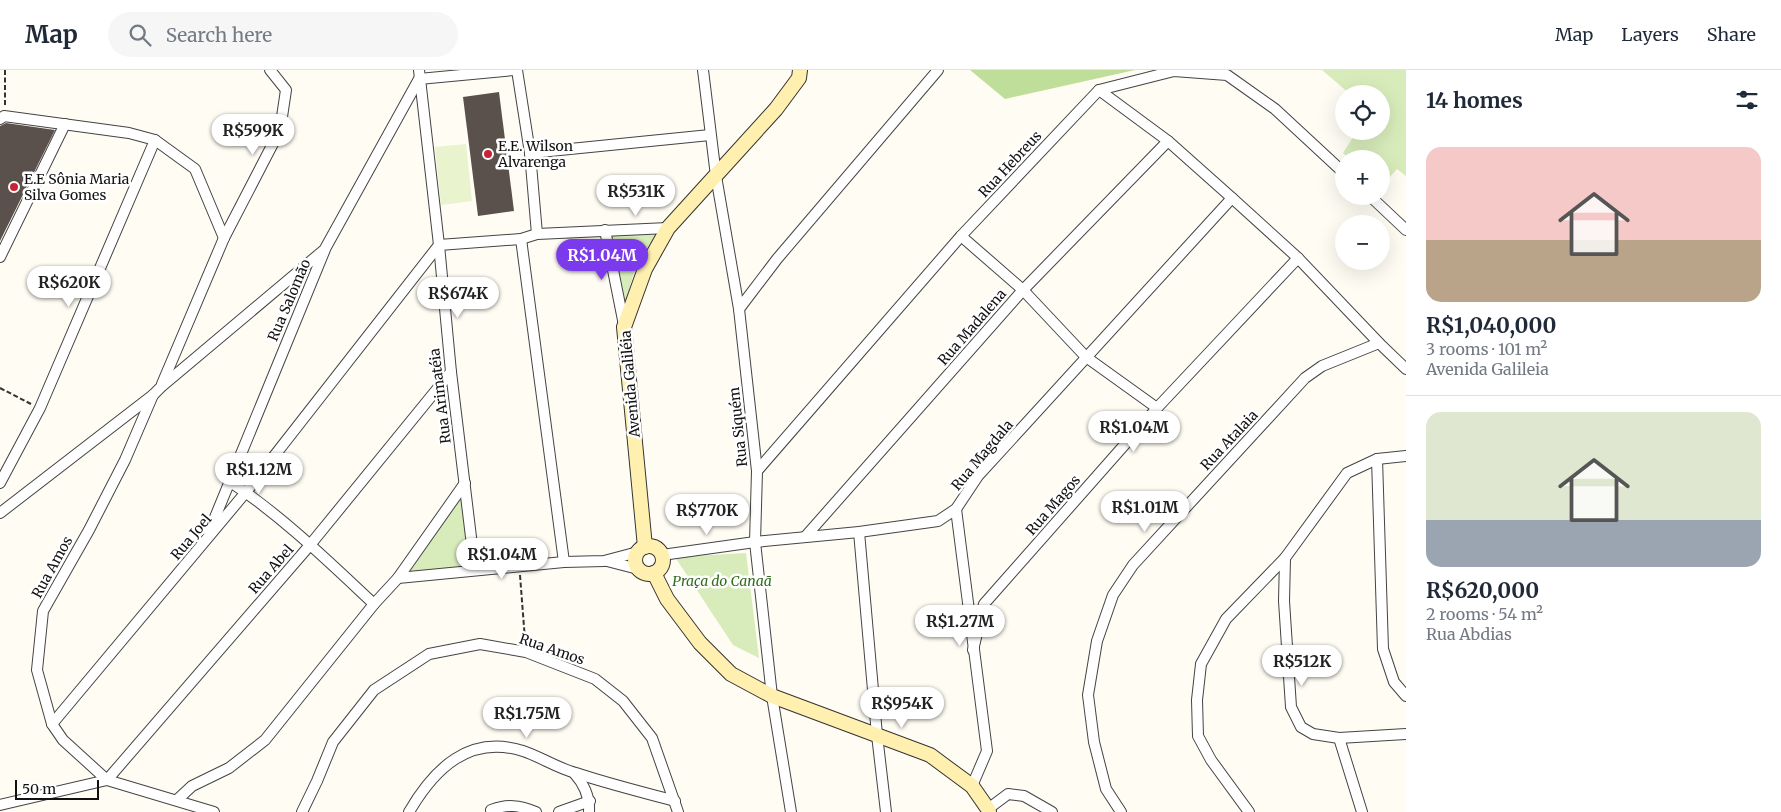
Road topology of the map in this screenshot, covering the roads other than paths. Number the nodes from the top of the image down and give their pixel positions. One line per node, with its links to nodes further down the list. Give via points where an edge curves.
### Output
1 (270, 70): 23 (street, via 286,90 280,130)
2 (516, 70): 6 (street); 13 (street)
3 (703, 70): 10 (street, Rua Siquém)
4 (938, 70): 30 (street, via 777,259)
5 (801, 72): 15 (main road, Avenida Galiléia, via 776,108)
6 (419, 74): 25 (street, Rua Arimatéia); 26 (street, Rua Salomão)
7 (1099, 90): 12 (street); 14 (street, via 1174,71 1227,74 1275,109); 22 (street, Rua Hebreus)
8 (2, 118): 9 (street)
9 (64, 124): 11 (street); 27 (street)
10 (710, 135): 13 (street); 15 (street, Rua Siquém)
11 (155, 140): 23 (street, via 195,169); 43 (street, via 40,408)
12 (1168, 141): 16 (street); 29 (street, Rua Madalena)
13 (530, 153): 21 (street)
14 (1335, 165)
15 (716, 176): 18 (main road, Avenida Galiléia); 30 (street, Rua Siquém)
16 (1232, 198): 28 (street); 33 (street, Rua Magdala)
17 (1380, 205): 20 (street)
18 (668, 228): 19 (street); 31 (main road, Avenida Galiléia, via 645,269)
19 (605, 230): 21 (street); 31 (street)
20 (1406, 230)
21 (537, 234): 24 (street)
22 (960, 236): 29 (street); 41 (street, Rua Hebreus)
23 (224, 238): 36 (street)
24 (521, 239): 25 (street); 57 (street)
25 (439, 245): 35 (street, Rua Arimatéia); 45 (street, Rua Joel)
26 (326, 247): 36 (street); 42 (street, Rua Salomão)
27 (0, 257)
28 (1298, 258): 32 (street); 38 (street, Rua Magos)
29 (1024, 290): 33 (street); 49 (street, Rua Madalena)
30 (739, 309): 41 (street, Rua Siquém)
31 (624, 327): 53 (main road, Avenida Galiléia)
32 (1378, 344): 34 (street); 88 (street, Rua Atalaia, via 1322,366 1305,378 1132,565 1113,595 1097,641 1088,695 1094,742 1106,789)
33 (1086, 357): 38 (street); 46 (street, Rua Magdala, via 978,476)
34 (1406, 369)
35 (451, 372): 44 (street, Rua Arimatéia); 52 (street, Rua Abel)
36 (161, 387): 37 (street)
37 (153, 395): 47 (street); 66 (street, Rua Amos, via 116,477 43,611 37,670)
38 (1157, 408): 63 (street, Rua Magos, via 984,604)
39 (1406, 456): 40 (street)
40 (1377, 458): 55 (street, via 1347,473); 65 (street, via 1383,649 1394,682)
41 (757, 471): 51 (street, Rua Siquém)
42 (229, 481): 45 (street); 50 (street, Rua Salomão)
43 (0, 483)
44 (465, 483): 59 (street, Rua Arimatéia); 61 (street)
45 (246, 492): 50 (street, Rua Joel); 52 (street)
46 (956, 509): 48 (street, Rua Magdala, via 938,521); 63 (street)
47 (0, 513)
48 (859, 532): 49 (street, Rua Magdala); 68 (street)
49 (805, 537): 51 (street, Rua Magdala)
50 (205, 542): 66 (street, Rua Joel)
51 (755, 542): 54 (street, Rua Magdala); 64 (street, Rua Siquém)
52 (310, 544): 62 (street); 71 (street, Rua Abel)
53 (641, 549): 54 (main road, via 655,548); 56 (street); 58 (main road, via 635,560)
54 (662, 555): 60 (main road, via 661,566)
55 (1285, 558): 69 (street, via 1284,601 1291,707 1301,727 1314,734); 89 (street, via 1226,619 1200,664 1198,736)
56 (604, 560): 57 (street); 58 (street)
57 (564, 562): 59 (street)
58 (638, 569): 60 (main road)
59 (475, 570): 61 (street)
60 (654, 573): 64 (main road, via 667,599 700,643 731,674)
61 (398, 578): 62 (street)
62 (374, 604): 73 (street, via 265,740 229,768 192,786)
63 (973, 650): 72 (street, via 987,751)
64 (772, 696): 68 (main road); 85 (street, Rua Siquém)
65 (1406, 696)
66 (52, 724): 71 (street, Rua Amos, via 64,740)
67 (1406, 734): 69 (street)
68 (877, 735): 72 (main road, via 930,756); 86 (street)
69 (1340, 738): 90 (street)
70 (574, 773): 74 (street); 76 (street, via 582,783); 81 (street, via 522,751 479,747 457,757 437,773)
71 (107, 780): 73 (street, Rua Amos); 75 (street)
72 (972, 786): 78 (main road)
73 (177, 800): 79 (street, Rua Amos)
74 (675, 801): 80 (street, Rua Amos, via 652,738 623,701 595,679 526,652 480,644 429,654 374,690 333,742); 84 (street, Rua Amos)
75 (0, 805)
76 (590, 807): 83 (street)
77 (490, 810): 82 (street, via 505,805)
78 (988, 810): 87 (street, via 1008,794 1024,796)
79 (214, 812)
80 (302, 812)
81 (409, 812)
82 (536, 812)
83 (559, 812)
84 (678, 812)
85 (791, 812)
86 (886, 812)
87 (1052, 812)
88 (1121, 812)
89 (1249, 812)
90 (1362, 812)

